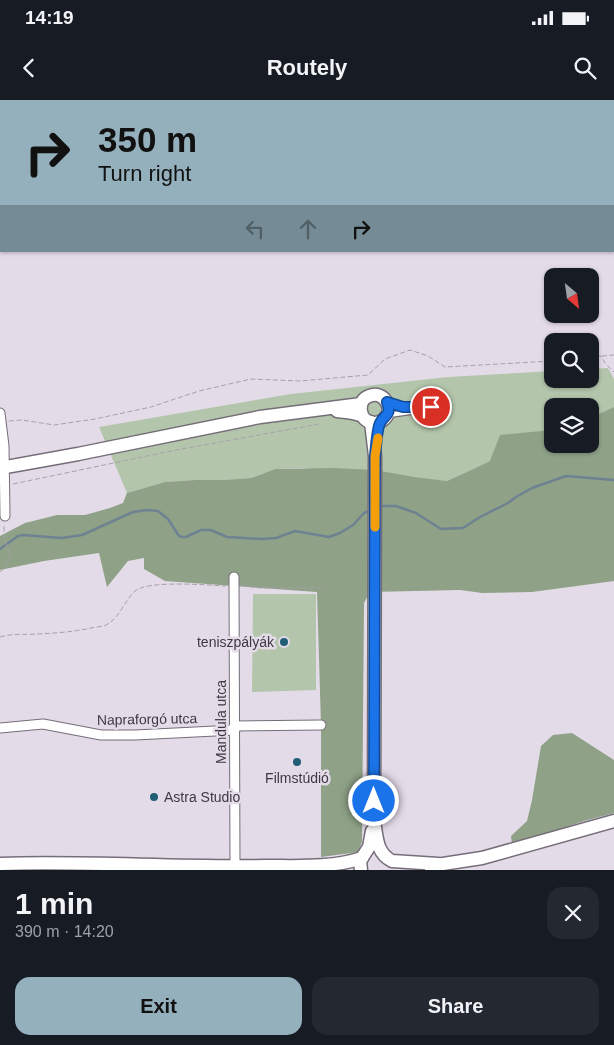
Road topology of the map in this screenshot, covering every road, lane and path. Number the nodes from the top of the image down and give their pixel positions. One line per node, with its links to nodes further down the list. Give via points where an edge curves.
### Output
1 (614, 355): 2 (path)
2 (601, 356): 4 (path)
3 (544, 361): 6 (path, via 444,367 428,356 410,350 385,359 368,374 300,381 251,380 199,391 151,407 54,425)
4 (614, 372)
5 (387, 402): 7 (main road, via 388,406); 7 (main road, via 380,396 371,395 363,400); 7 (lane, via 403,407 444,409)
6 (0, 416): 9 (street, via 4,446)
7 (372, 416): 9 (main road, via 324,409 260,417); 19 (main road, via 375,456)
8 (319, 424): 10 (path)
9 (2, 468): 10 (street)
10 (4, 486): 11 (street)
11 (5, 516): 12 (path, via 4,534 10,561)
12 (0, 572)
13 (234, 581): 14 (path, via 261,588); 15 (path, via 146,586 136,590 117,617 105,626 72,632); 18 (street, Mandula utca)
14 (323, 588)
15 (0, 637)
16 (321, 725): 18 (street, Napraforgó utca)
17 (0, 728): 18 (street, Napraforgó utca, via 43,724 101,735 135,735)
18 (234, 728): 27 (street, Mandula utca)
19 (374, 821): 21 (main road, via 369,847); 22 (main road, via 378,846)
20 (614, 821): 24 (main road, via 482,858)
21 (362, 861): 22 (main road, via 372,851); 25 (main road)
22 (385, 861): 24 (main road)
23 (0, 864): 26 (main road, via 89,863)
24 (438, 864): 29 (main road)
25 (320, 865): 27 (main road); 28 (main road)
26 (154, 867): 27 (main road)
27 (235, 867)
28 (351, 870)
29 (407, 870)

